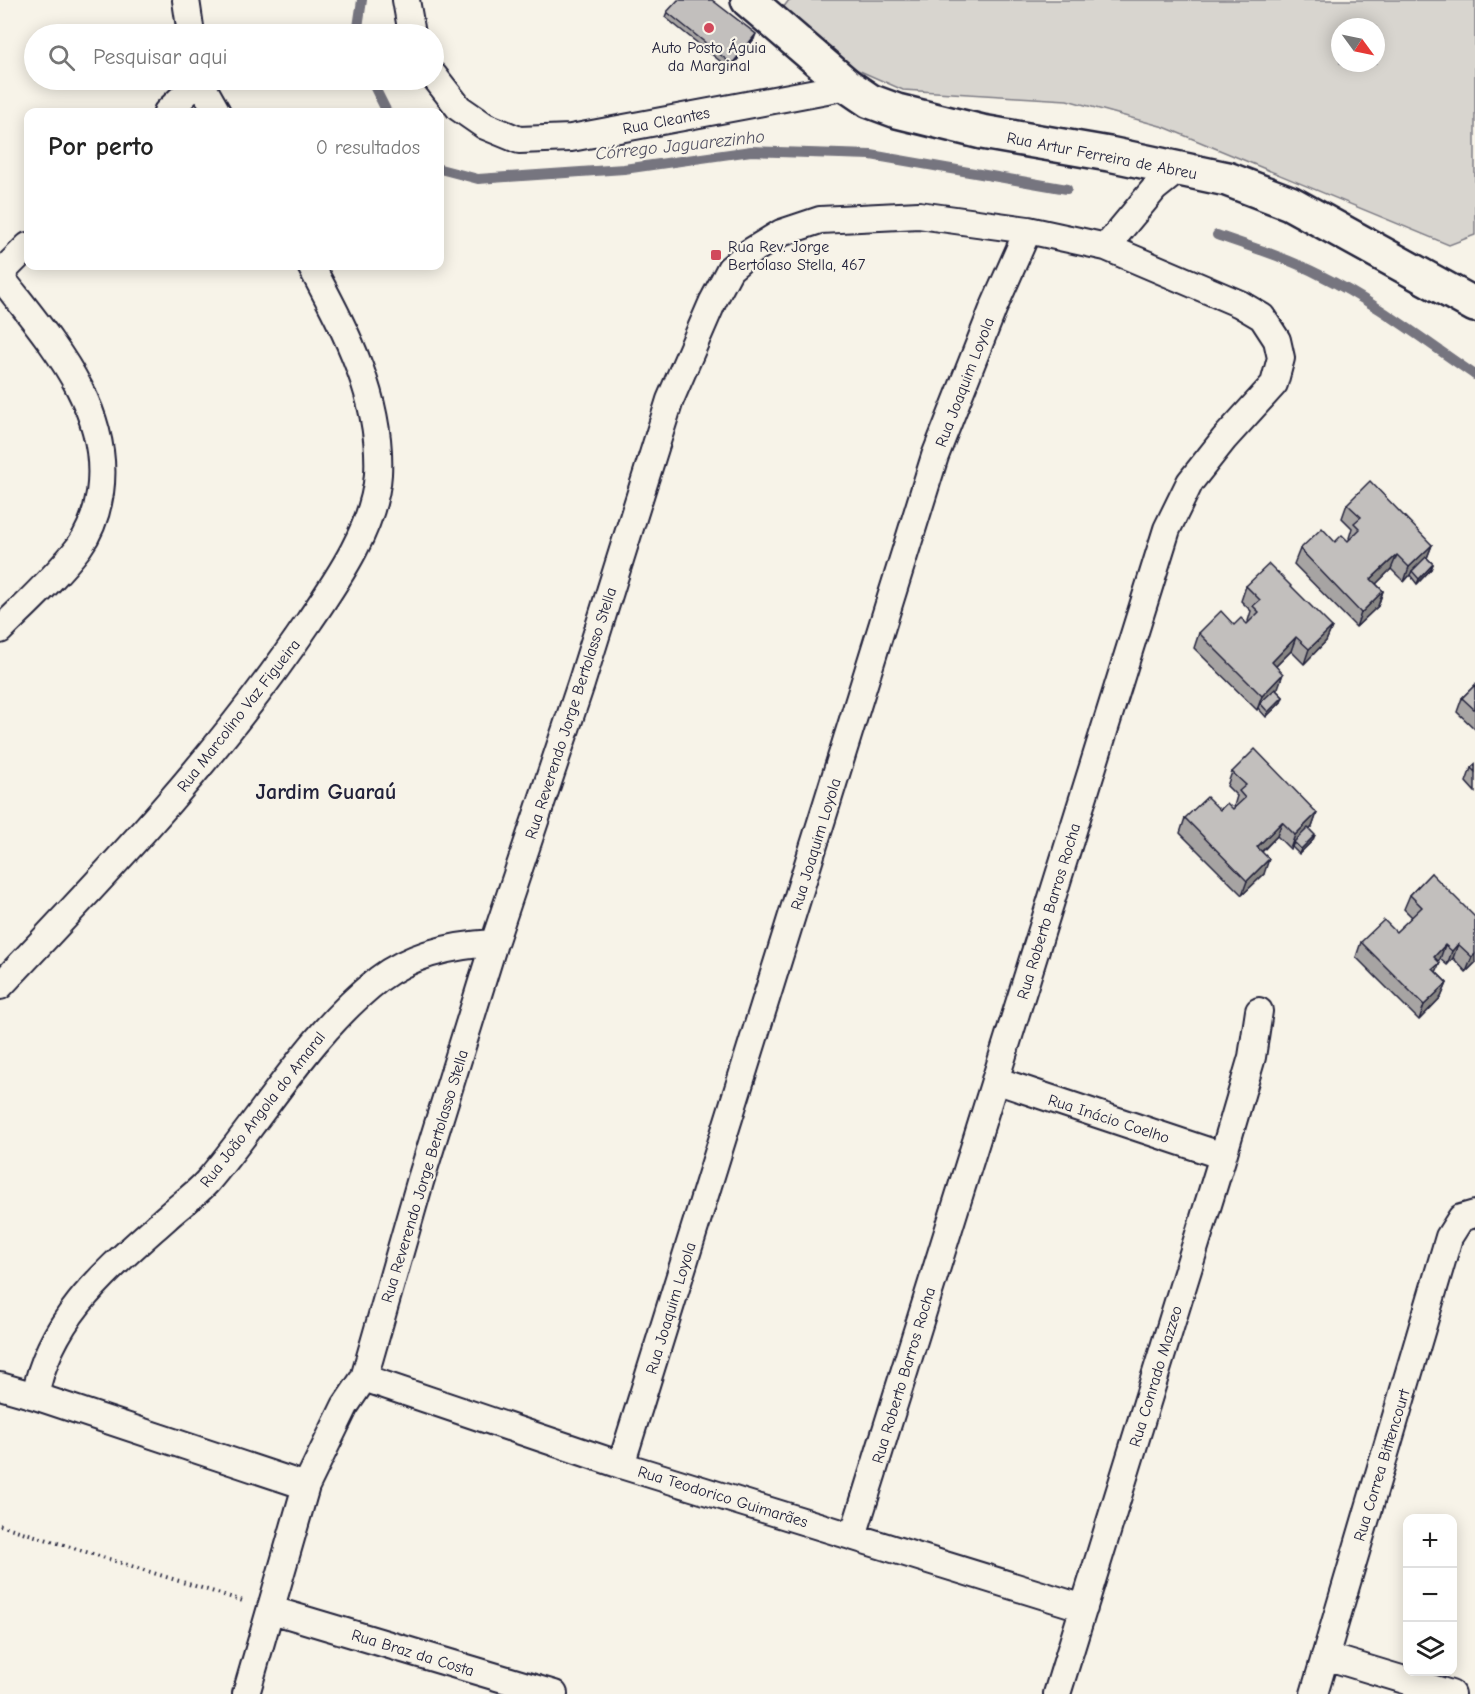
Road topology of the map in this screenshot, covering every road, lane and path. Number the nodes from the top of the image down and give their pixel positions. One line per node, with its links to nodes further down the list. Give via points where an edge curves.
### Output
1 (186, 0): 4 (street)
2 (406, 0): 5 (street)
3 (748, 0): 6 (street, Rua Artur Ferreira de Abreu)
4 (190, 24)
5 (410, 24)
6 (848, 86): 7 (street, Rua Cleantes, via 571,138 519,140 485,126 459,108); 12 (street, Rua Artur Ferreira de Abreu, via 870,101 950,124)
7 (444, 89)
8 (189, 90): 10 (street)
9 (205, 90): 11 (street)
10 (170, 108)
11 (215, 108)
12 (1168, 178): 14 (street); 18 (street, Rua Artur Ferreira de Abreu, via 1227,179 1290,203)
13 (1028, 230): 14 (street, Rua Reverendo Jorge Bertolasso Stella); 21 (street, Rua Reverendo Jorge Bertolasso Stella, via 919,215 820,220 781,233 730,269 670,400); 30 (street, Rua Joaquim Loyola, via 935,456)
14 (1106, 247): 19 (street, Rua Reverendo Jorge Bertolasso Stella)
15 (24, 250): 17 (street)
16 (313, 270): 22 (street, Rua Marcolino Vaz Figueira, via 348,334 378,438 378,476 367,520 342,573 276,671 197,771)
17 (0, 275): 20 (street, via 88,401 102,447 98,504 92,525 79,547)
18 (1472, 300)
19 (1262, 317): 24 (street, Rua Roberto Barros Rocha, via 1277,340 1281,358 1274,384 1190,482 1167,529)
20 (0, 630)
21 (494, 943): 27 (street, Rua Reverendo Jorge Bertolasso Stella); 29 (street, Rua João Angola do Amaral, via 428,953 381,978 332,1020 205,1184 84,1296 62,1324 46,1354)
22 (0, 986)
23 (1259, 1011): 25 (street, Rua Conrado Mazzeo, via 1252,1057)
24 (995, 1080): 25 (street, Rua Inácio Coelho); 33 (street, Rua Roberto Barros Rocha)
25 (1223, 1156): 34 (street, Rua Conrado Mazzeo)
26 (1475, 1214): 36 (street, Rua Correa Bittencourt, via 1461,1218 1449,1237)
27 (364, 1378): 30 (street, Rua Teodorico Guimarães); 31 (street, Rua Reverendo Jorge Bertolasso Stella, via 345,1406)
28 (0, 1386): 29 (street)
29 (35, 1396): 31 (street)
30 (621, 1465): 33 (street, Rua Teodorico Guimarães)
31 (306, 1486): 35 (street, Rua Reverendo Jorge Bertolasso Stella)
32 (0, 1525): 35 (path)
33 (853, 1536): 34 (street, Rua Teodorico Guimarães)
34 (1084, 1608): 40 (street, Rua Conrado Mazzeo)
35 (272, 1610): 37 (street, Rua Braz da Costa); 38 (street, Rua Reverendo Jorge Bertolasso Stella)
36 (1325, 1656): 41 (street, Rua Correa Bittencourt); 42 (street)
37 (518, 1689): 39 (street, Rua Braz da Costa)
38 (246, 1694)
39 (554, 1694)
40 (1057, 1694)
41 (1314, 1694)
42 (1451, 1694)

